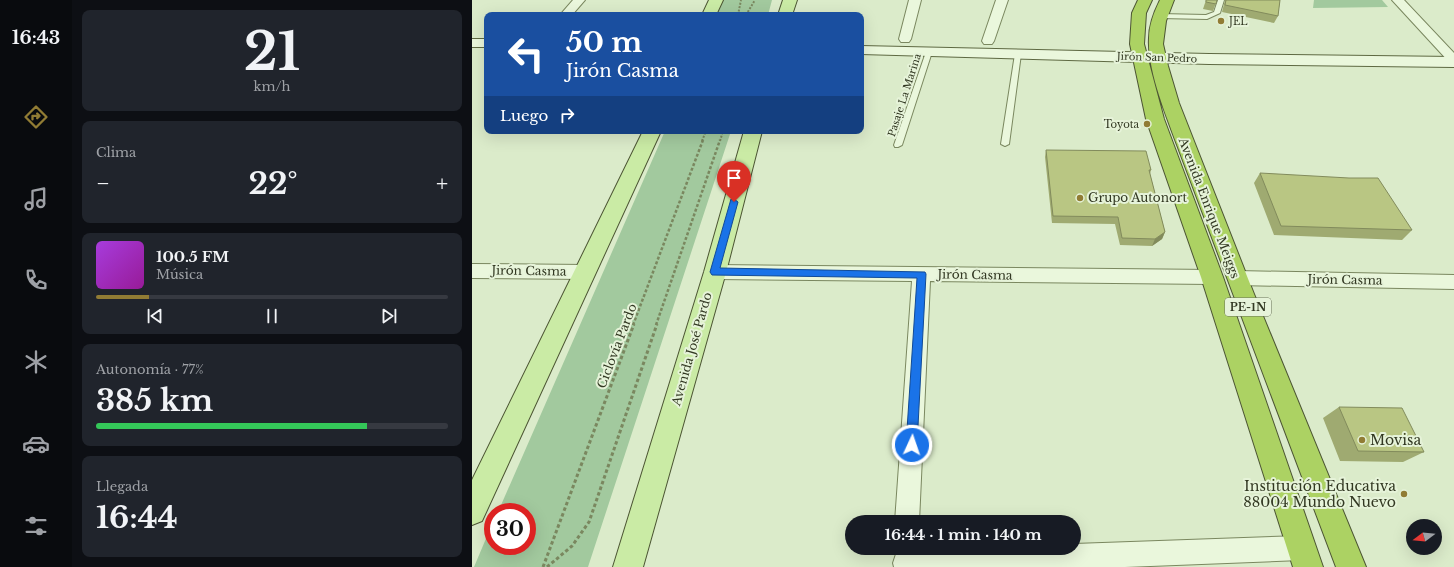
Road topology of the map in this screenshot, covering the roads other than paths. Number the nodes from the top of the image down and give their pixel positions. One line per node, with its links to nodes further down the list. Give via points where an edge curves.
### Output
1 (579, 0): 10 (street)
2 (716, 0): 11 (main road)
3 (790, 0): 12 (main road)
4 (915, 0): 15 (street)
5 (1002, 0): 16 (street)
6 (1145, 0): 23 (highway, Avenida Enrique Meiggs / PE-1N, via 1139,13)
7 (1167, 0): 13 (highway, Avenida Enrique Meiggs / PE-1N)
8 (1221, 0): 13 (lane, via 1217,13 1206,17)
9 (1398, 0): 21 (street)
10 (569, 12)
11 (710, 12)
12 (787, 12)
13 (1160, 16): 23 (highway, Avenida Enrique Meiggs / PE-1N)
14 (864, 38): 15 (main road, Jirón San Pedro)
15 (904, 39): 16 (main road, Jirón San Pedro)
16 (988, 41): 23 (main road, Jirón San Pedro)
17 (472, 43): 18 (main road)
18 (484, 43)
19 (1196, 44): 23 (main road, Jirón San Pedro)
20 (1228, 45): 21 (main road)
21 (1449, 49): 26 (street)
22 (864, 50): 24 (main road, Jirón San Pedro)
23 (1148, 50): 25 (main road, Jirón San Pedro); 26 (main road, Jirón San Pedro); 35 (highway, Avenida Enrique Meiggs / PE-1N, via 1155,119); 36 (highway, Avenida Enrique Meiggs / PE-1N)
24 (929, 52): 25 (main road, Jirón San Pedro); 30 (lane, Pasaje La Marina)
25 (1018, 54): 29 (lane)
26 (1454, 61)
27 (651, 134): 32 (main road)
28 (752, 134): 33 (main road, Avenida José Pardo)
29 (1005, 144)
30 (898, 145)
31 (472, 271): 32 (street, Jirón Casma)
32 (586, 272): 38 (main road)
33 (715, 272): 34 (street, Jirón Casma); 42 (main road, Avenida José Pardo)
34 (921, 274): 35 (street, Jirón Casma); 39 (street)
35 (1212, 277): 40 (highway, Avenida Enrique Meiggs / PE-1N)
36 (1236, 278): 37 (street, Jirón Casma); 43 (highway, Avenida Enrique Meiggs / PE-1N)
37 (1454, 282)
38 (472, 511)
39 (908, 515)
40 (1305, 557): 41 (street)
41 (905, 559)
42 (628, 567)
43 (1351, 567)

